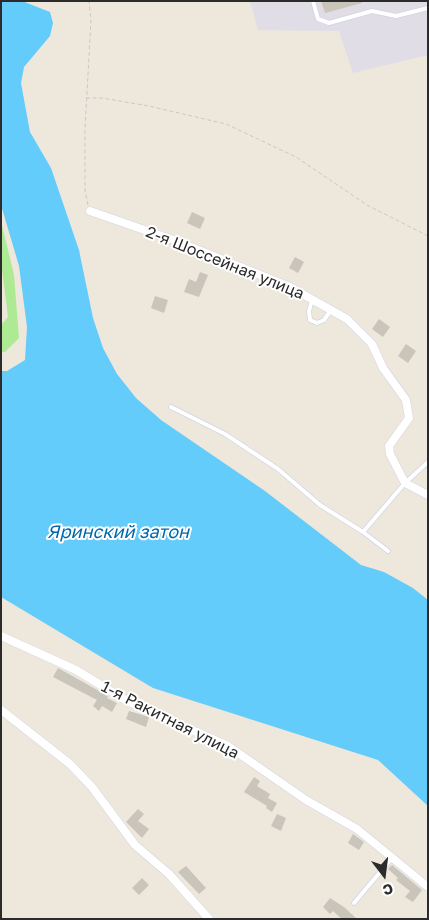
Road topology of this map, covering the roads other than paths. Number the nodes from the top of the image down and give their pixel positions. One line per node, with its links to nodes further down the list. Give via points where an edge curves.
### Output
1 (313, 1): 2 (lane, via 318,19 329,23 372,11 396,16)
2 (428, 8)
3 (90, 211): 4 (street, 2-я Шоссейная улица, via 176,241 290,287)
4 (312, 300): 5 (street, 2-я Шоссейная улица); 5 (lane, via 310,320 317,323 324,320)
5 (332, 310): 8 (street, 2-я Шоссейная улица, via 347,319 372,344 383,368 406,400 409,418 389,446)
6 (171, 407): 10 (lane, via 225,434 278,469 320,505)
7 (428, 462): 8 (lane)
8 (405, 483): 9 (street); 10 (lane)
9 (428, 495)
10 (363, 532): 11 (lane)
11 (388, 552)
12 (1, 636): 14 (street, 1-я Ракитная улица, via 76,670 127,701 228,746 314,805 357,828)
13 (1, 710): 17 (street, via 70,764 92,787 135,845 169,874)
14 (393, 857): 15 (street, 1-я Ракитная улица); 16 (lane)
15 (428, 887)
16 (354, 903)
17 (210, 919)

